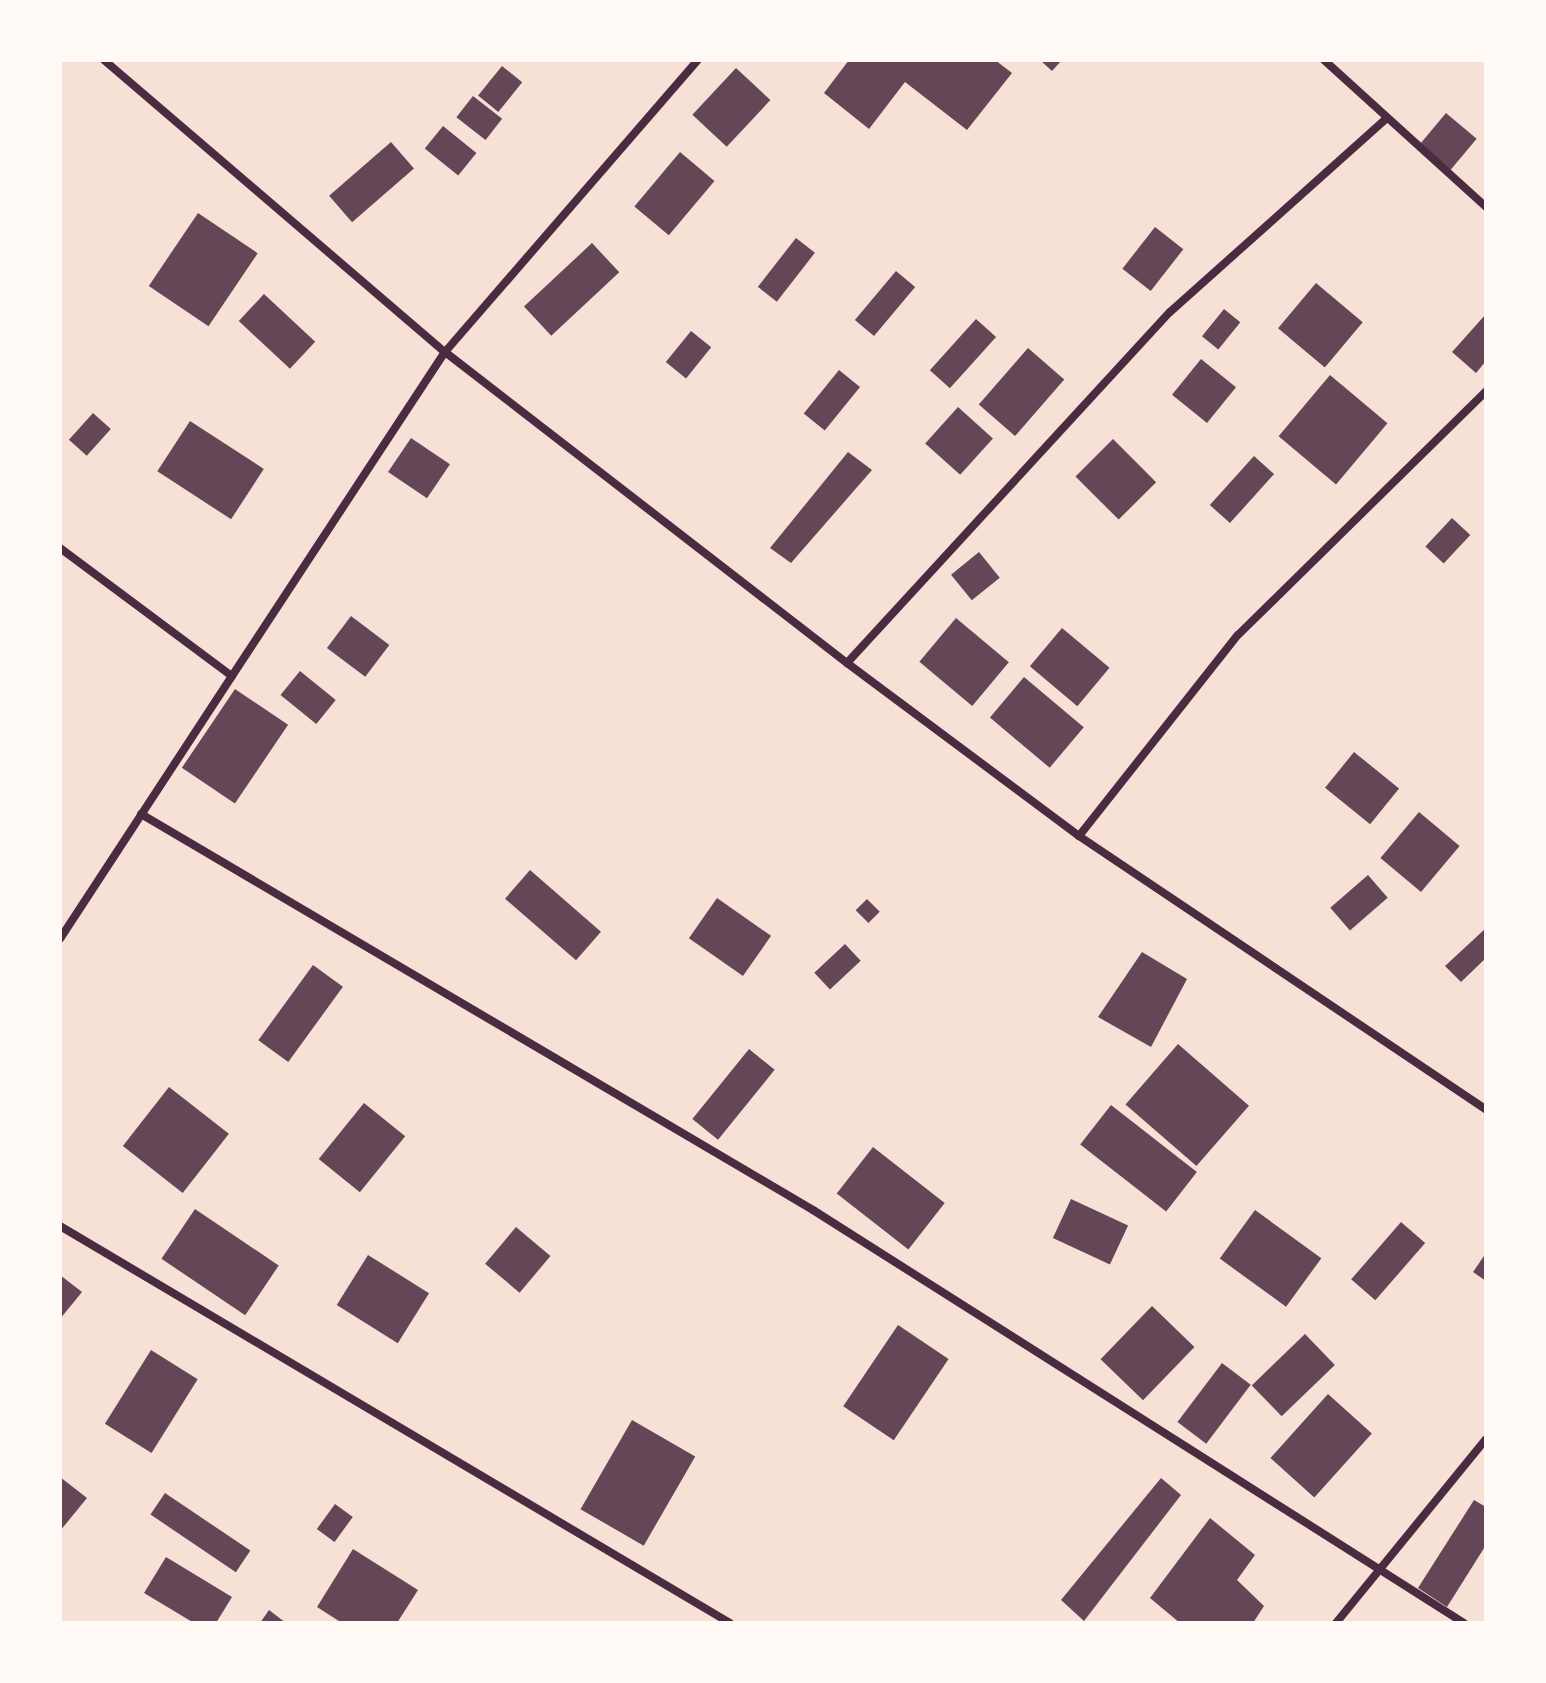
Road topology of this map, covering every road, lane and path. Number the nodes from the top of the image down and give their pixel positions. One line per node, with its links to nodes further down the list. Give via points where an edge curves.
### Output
1 (104, 60): 6 (street)
2 (698, 60): 6 (street)
3 (1324, 60): 4 (street)
4 (1387, 118): 5 (street); 9 (street, via 1170,312)
5 (1484, 202)
6 (445, 352): 9 (street); 10 (street)
7 (1486, 391): 12 (street, via 1238,635)
8 (60, 548): 10 (street)
9 (847, 663): 12 (street)
10 (232, 676): 11 (street)
11 (141, 814): 13 (street); 17 (street, via 813,1210)
12 (1079, 836): 14 (street)
13 (60, 939)
14 (1486, 1110)
15 (60, 1226): 18 (street)
16 (1486, 1439): 17 (street)
17 (1383, 1574): 19 (street); 20 (street)
18 (730, 1623)
19 (1336, 1623)
20 (1464, 1623)

